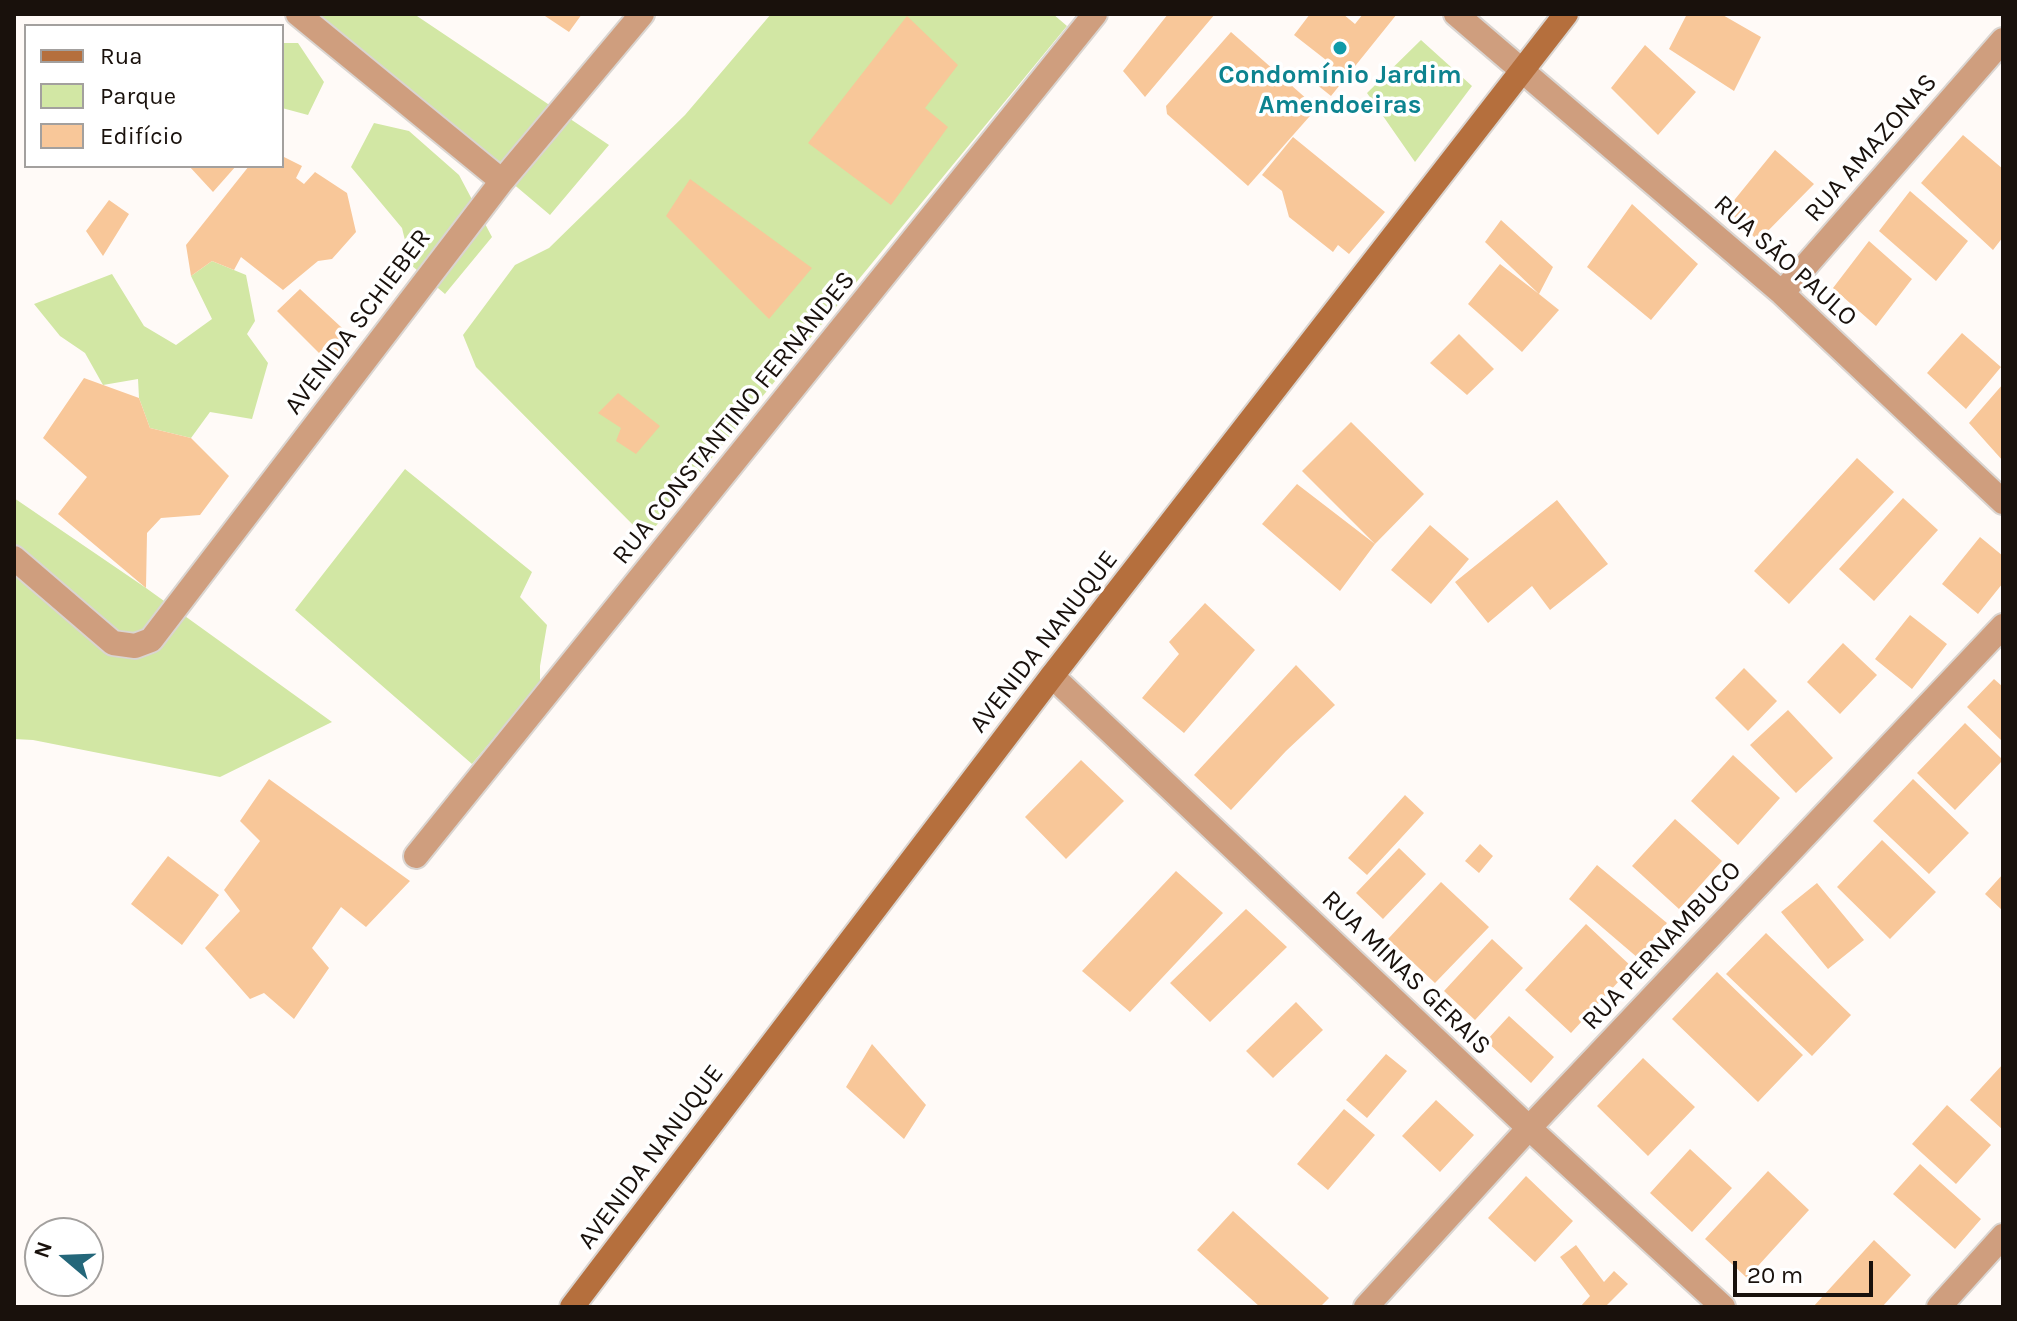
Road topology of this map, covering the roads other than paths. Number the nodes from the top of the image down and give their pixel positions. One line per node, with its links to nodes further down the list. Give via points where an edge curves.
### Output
1 (298, 14): 8 (street)
2 (642, 14): 8 (street, AVENIDA SCHIEBER)
3 (1095, 14): 14 (street, RUA CONSTANTINO FERNANDES)
4 (1456, 14): 7 (street, RUA SÃO PAULO)
5 (1566, 14): 7 (main road, AVENIDA NANUQUE)
6 (2003, 40): 9 (street, RUA AMAZONAS)
7 (1523, 69): 9 (street, RUA SÃO PAULO); 13 (main road, AVENIDA NANUQUE)
8 (502, 181): 11 (street, AVENIDA SCHIEBER, via 151,640 135,646 113,643)
9 (1782, 293): 10 (street, RUA SÃO PAULO)
10 (2003, 502)
11 (14, 558)
12 (2003, 626): 15 (street, RUA PERNAMBUCO)
13 (1052, 676): 15 (street, RUA MINAS GERAIS); 17 (main road, AVENIDA NANUQUE)
14 (416, 856)
15 (1529, 1128): 18 (street, RUA PERNAMBUCO); 19 (street, RUA MINAS GERAIS)
16 (2003, 1236): 20 (street)
17 (579, 1304)
18 (1366, 1307)
19 (1723, 1307)
20 (1939, 1307)

